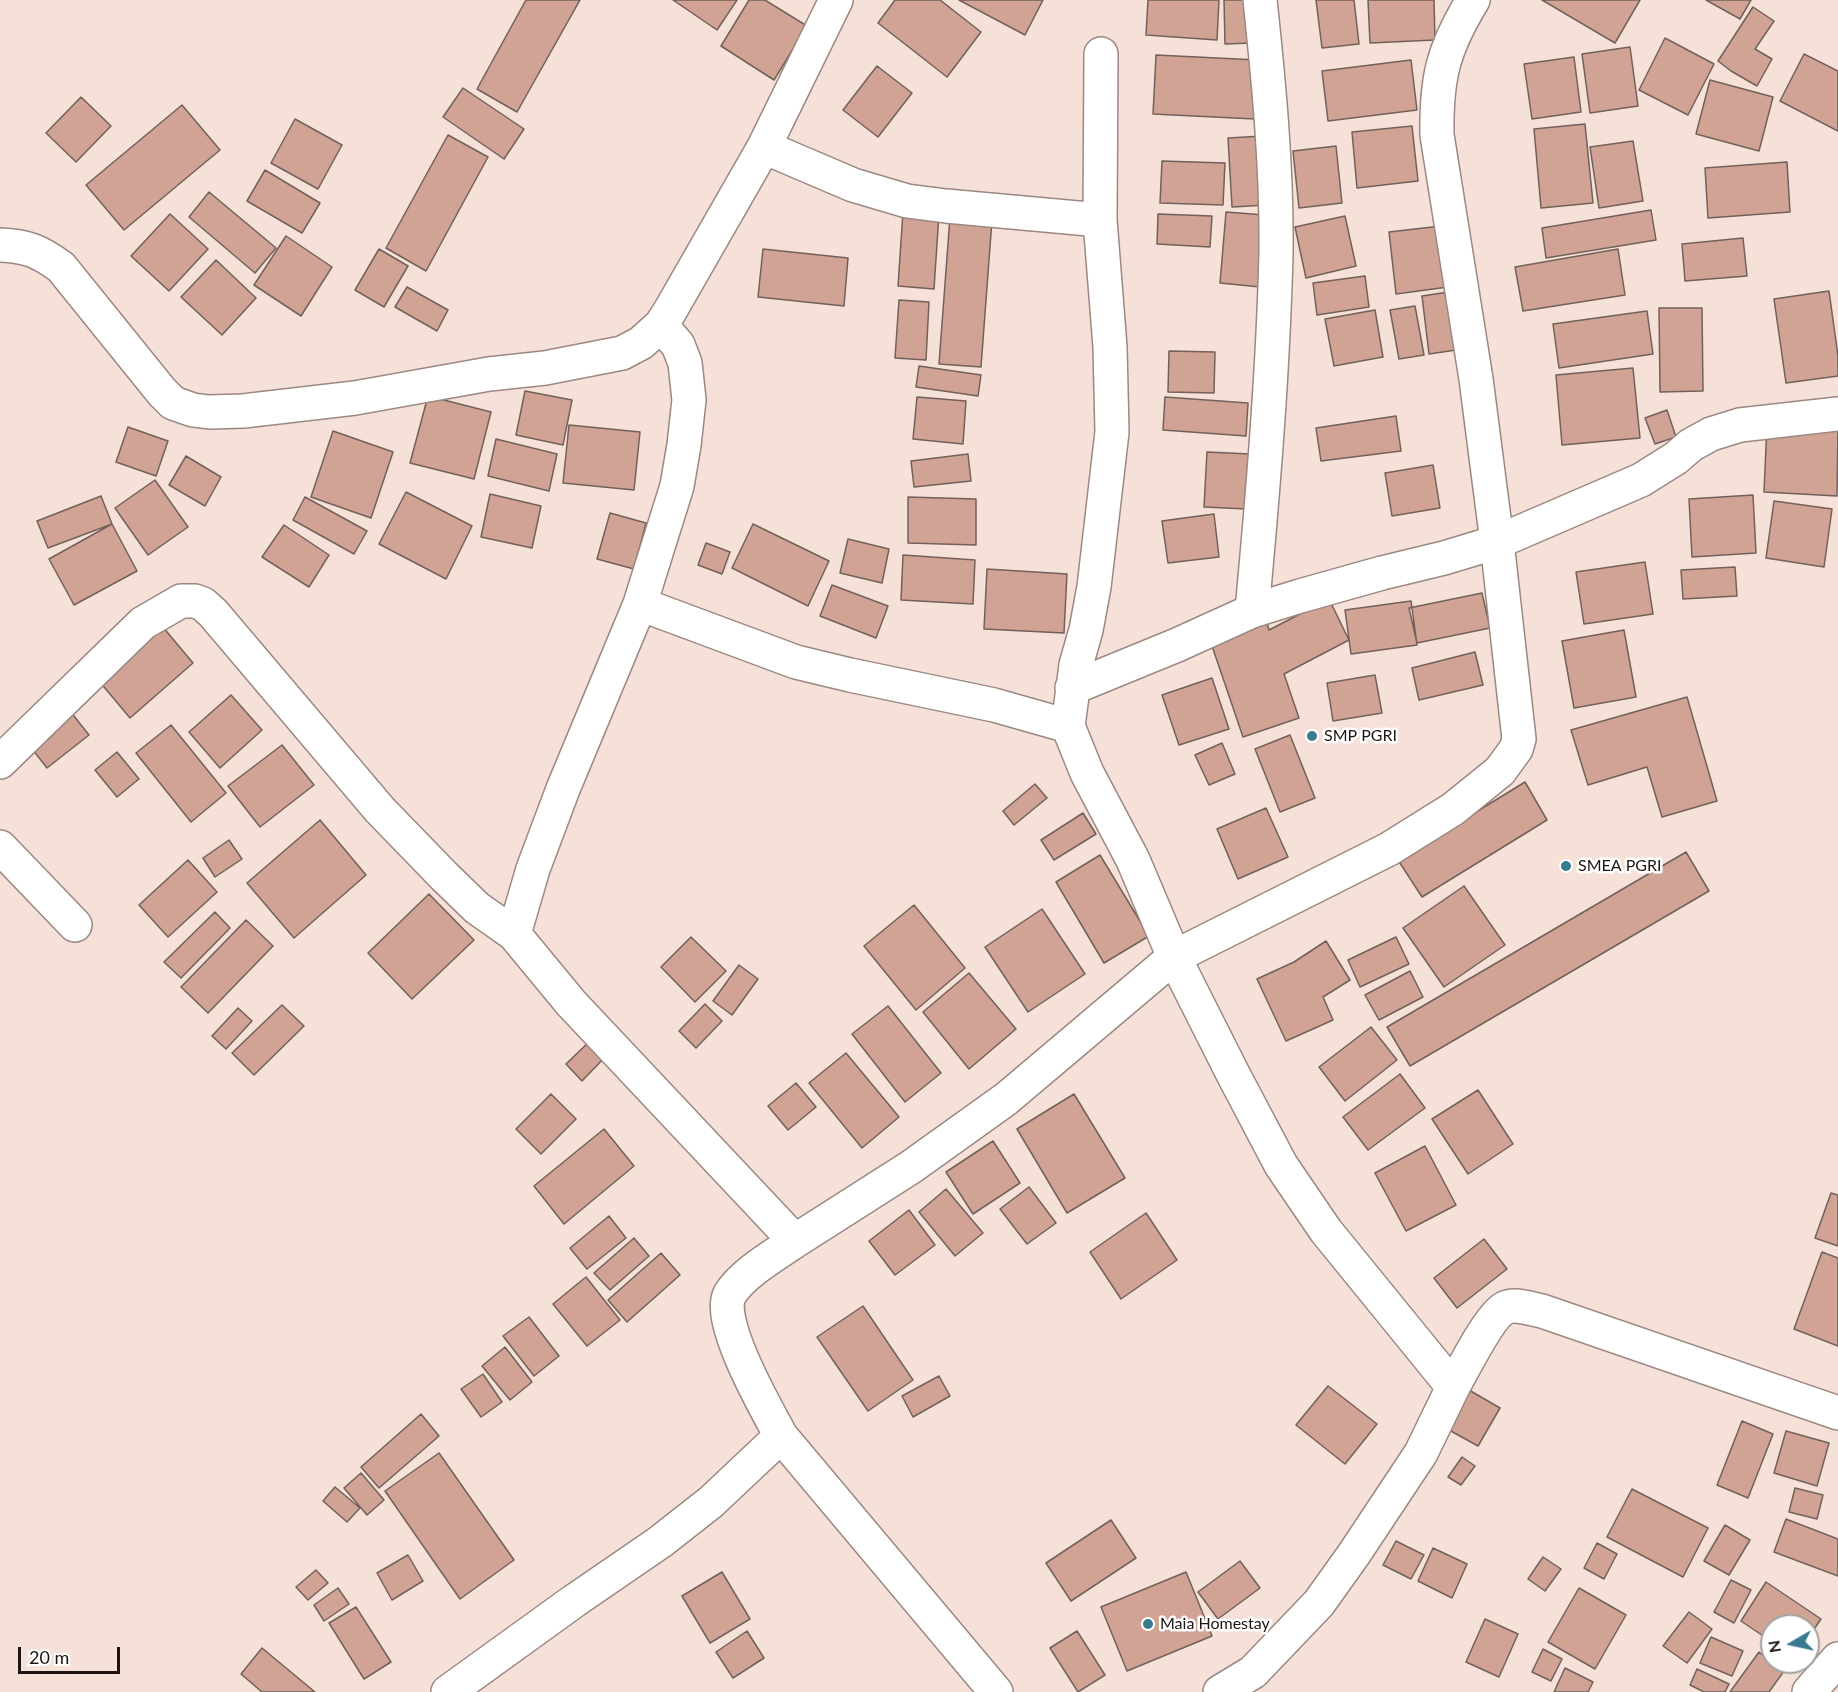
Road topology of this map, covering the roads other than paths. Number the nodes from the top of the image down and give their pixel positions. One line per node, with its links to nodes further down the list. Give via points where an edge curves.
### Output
1 (836, 0): 5 (street)
2 (1260, 0): 12 (street, via 1269,85 1276,253)
3 (1473, 0): 10 (street, via 1447,49 1437,109 1437,135)
4 (1101, 54): 6 (street)
5 (764, 147): 6 (street, via 853,185 907,201); 8 (street)
6 (1100, 220): 13 (street, via 1112,432 1094,586)
7 (0, 245): 8 (street, via 42,253 61,267 173,403 209,412 355,398 622,354)
8 (661, 325): 11 (street, via 678,345 685,363 689,400 676,486)
9 (1838, 414): 10 (street, via 1740,425 1711,434 1641,480)
10 (1497, 542): 12 (street); 19 (street, via 1519,739 1500,771 1453,809 1389,849)
11 (640, 604): 14 (street, via 796,662 994,705); 18 (street, via 563,789)
12 (1252, 611): 13 (street)
13 (1072, 688): 14 (street)
14 (1068, 726): 19 (street)
15 (0, 762): 18 (street, via 143,623 182,601 195,601 213,613 380,810 477,908)
16 (0, 847): 17 (street)
17 (75, 925)
18 (514, 934): 20 (street, via 579,1012)
19 (1174, 957): 20 (street, via 1006,1099 911,1167); 21 (street, via 1281,1165 1326,1231)
20 (795, 1240): 23 (street, via 744,1278 729,1295 727,1311 743,1360)
21 (1453, 1387): 22 (street, via 1492,1322 1503,1308 1514,1305 1542,1311); 27 (street, via 1421,1453 1319,1603 1253,1672)
22 (1838, 1413)
23 (781, 1436): 25 (street, via 711,1502 660,1542); 26 (street)
24 (1838, 1659): 28 (street)
25 (448, 1692)
26 (996, 1692)
27 (1220, 1692)
28 (1809, 1692)

